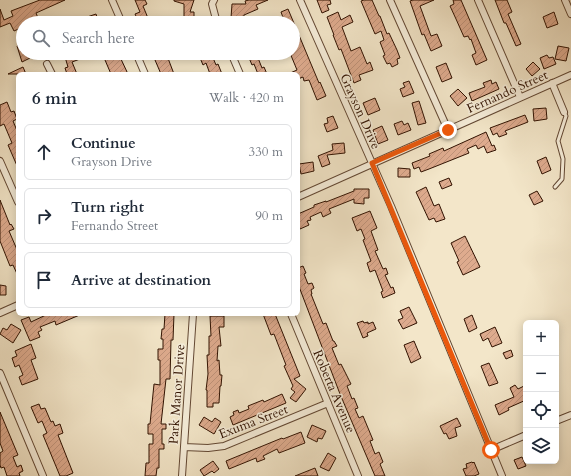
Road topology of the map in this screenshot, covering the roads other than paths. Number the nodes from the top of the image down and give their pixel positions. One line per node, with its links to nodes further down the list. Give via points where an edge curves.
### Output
1 (112, 0): 8 (street)
2 (214, 0): 9 (street, via 212,4)
3 (300, 0): 22 (street, Grayson Drive)
4 (390, 0): 20 (street)
5 (478, 0): 18 (street)
6 (565, 0): 7 (street)
7 (571, 14)
8 (119, 16)
9 (215, 16)
10 (139, 60): 14 (street)
11 (234, 60): 15 (street)
12 (47, 64): 13 (street)
13 (51, 72)
14 (144, 72)
15 (239, 72)
16 (571, 75): 17 (street, Fernando Street)
17 (552, 83): 18 (street, Fernando Street); 19 (street)
18 (520, 97): 20 (street, Fernando Street)
19 (564, 112): 23 (lane, via 566,116 558,141 562,159 562,179)
20 (448, 130): 22 (street, Fernando Street)
21 (0, 161): 25 (street)
22 (372, 163): 24 (street, Fernando Street); 36 (street, Grayson Drive)
23 (555, 187)
24 (300, 196)
25 (16, 197)
26 (16, 305): 27 (street)
27 (0, 313)
28 (193, 316): 35 (street, Park Manor Drive)
29 (292, 316): 31 (street, Roberta Avenue)
30 (0, 373): 37 (street)
31 (328, 403): 35 (street, Exuma Street, via 224,446); 39 (street, Roberta Avenue)
32 (571, 415): 33 (street)
33 (559, 420)
34 (523, 435): 36 (street)
35 (184, 447): 38 (street, Park Manor Drive)
36 (491, 450): 40 (street, Grayson Drive)
37 (43, 476)
38 (182, 476)
39 (358, 476)
40 (502, 476)

